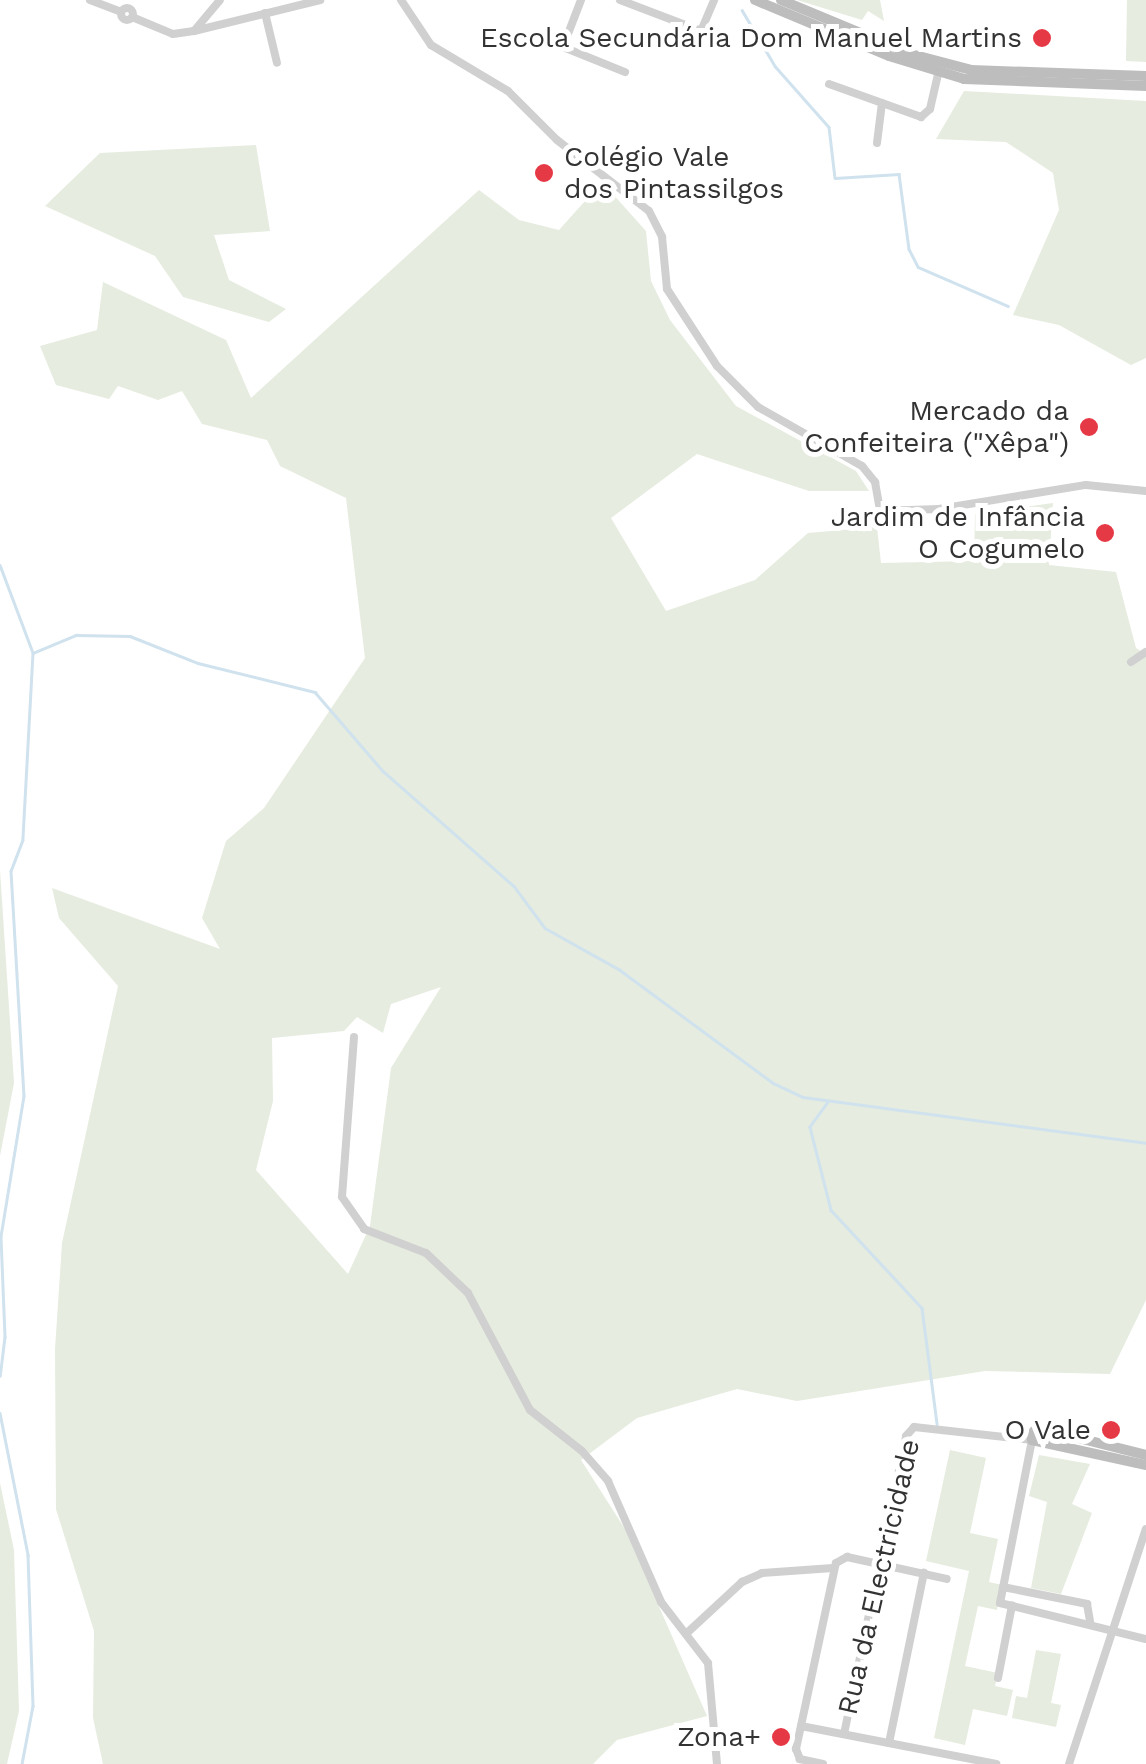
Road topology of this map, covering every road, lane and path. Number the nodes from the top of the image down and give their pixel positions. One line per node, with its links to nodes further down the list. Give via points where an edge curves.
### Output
1 (90, 0): 10 (street)
2 (220, 0): 12 (street)
3 (320, 0): 11 (street)
4 (401, 0): 21 (street, via 431,45 508,91 556,140 649,211 662,238 667,289 717,366 758,408 862,466 875,482 880,511 1086,484)
5 (582, 0): 14 (street, via 563,47)
6 (620, 0): 7 (street, via 701,31)
7 (714, 0)
8 (755, 0): 15 (main road)
9 (781, 0): 16 (main road, via 960,68)
10 (129, 9): 12 (street, via 173,34)
11 (265, 14): 12 (street); 13 (street)
12 (194, 31)
13 (278, 63)
14 (626, 72)
15 (938, 73): 18 (main road, via 1014,86); 19 (street, via 925,116)
16 (1146, 76)
17 (829, 84): 19 (street)
18 (1146, 86)
19 (882, 103): 20 (street)
20 (878, 143)
21 (1146, 492)
22 (1146, 652): 23 (street)
23 (1131, 662)
24 (354, 1037): 37 (street, via 340,1187 352,1215 384,1242 426,1253 468,1293 530,1410 582,1451 608,1482 661,1602)
25 (1032, 1440): 26 (main road, via 1034,1431 1059,1434); 27 (main road); 29 (street, Rua da Electricidade, via 920,1426 906,1436); 33 (street)
26 (1146, 1454)
27 (1146, 1465)
28 (1146, 1528): 36 (street)
29 (880, 1564): 30 (street, via 843,1558); 31 (street); 41 (street, Rua da Electricidade)
30 (833, 1568): 37 (street, via 762,1573 742,1582); 40 (street)
31 (924, 1573): 32 (street); 42 (street)
32 (947, 1580)
33 (1003, 1587): 34 (street, via 1000,1603); 35 (street, via 1087,1604)
34 (1012, 1605): 35 (street); 39 (street)
35 (1090, 1621): 36 (street)
36 (1110, 1625): 38 (street); 48 (street)
37 (688, 1632): 44 (street, via 714,1685)
38 (1146, 1639)
39 (998, 1678)
40 (801, 1726): 41 (street); 45 (street, via 796,1754)
41 (844, 1734): 42 (street)
42 (889, 1743): 43 (street)
43 (922, 1750): 46 (street); 47 (street)
44 (716, 1764)
45 (823, 1764)
46 (919, 1764)
47 (996, 1764)
48 (1069, 1764)

